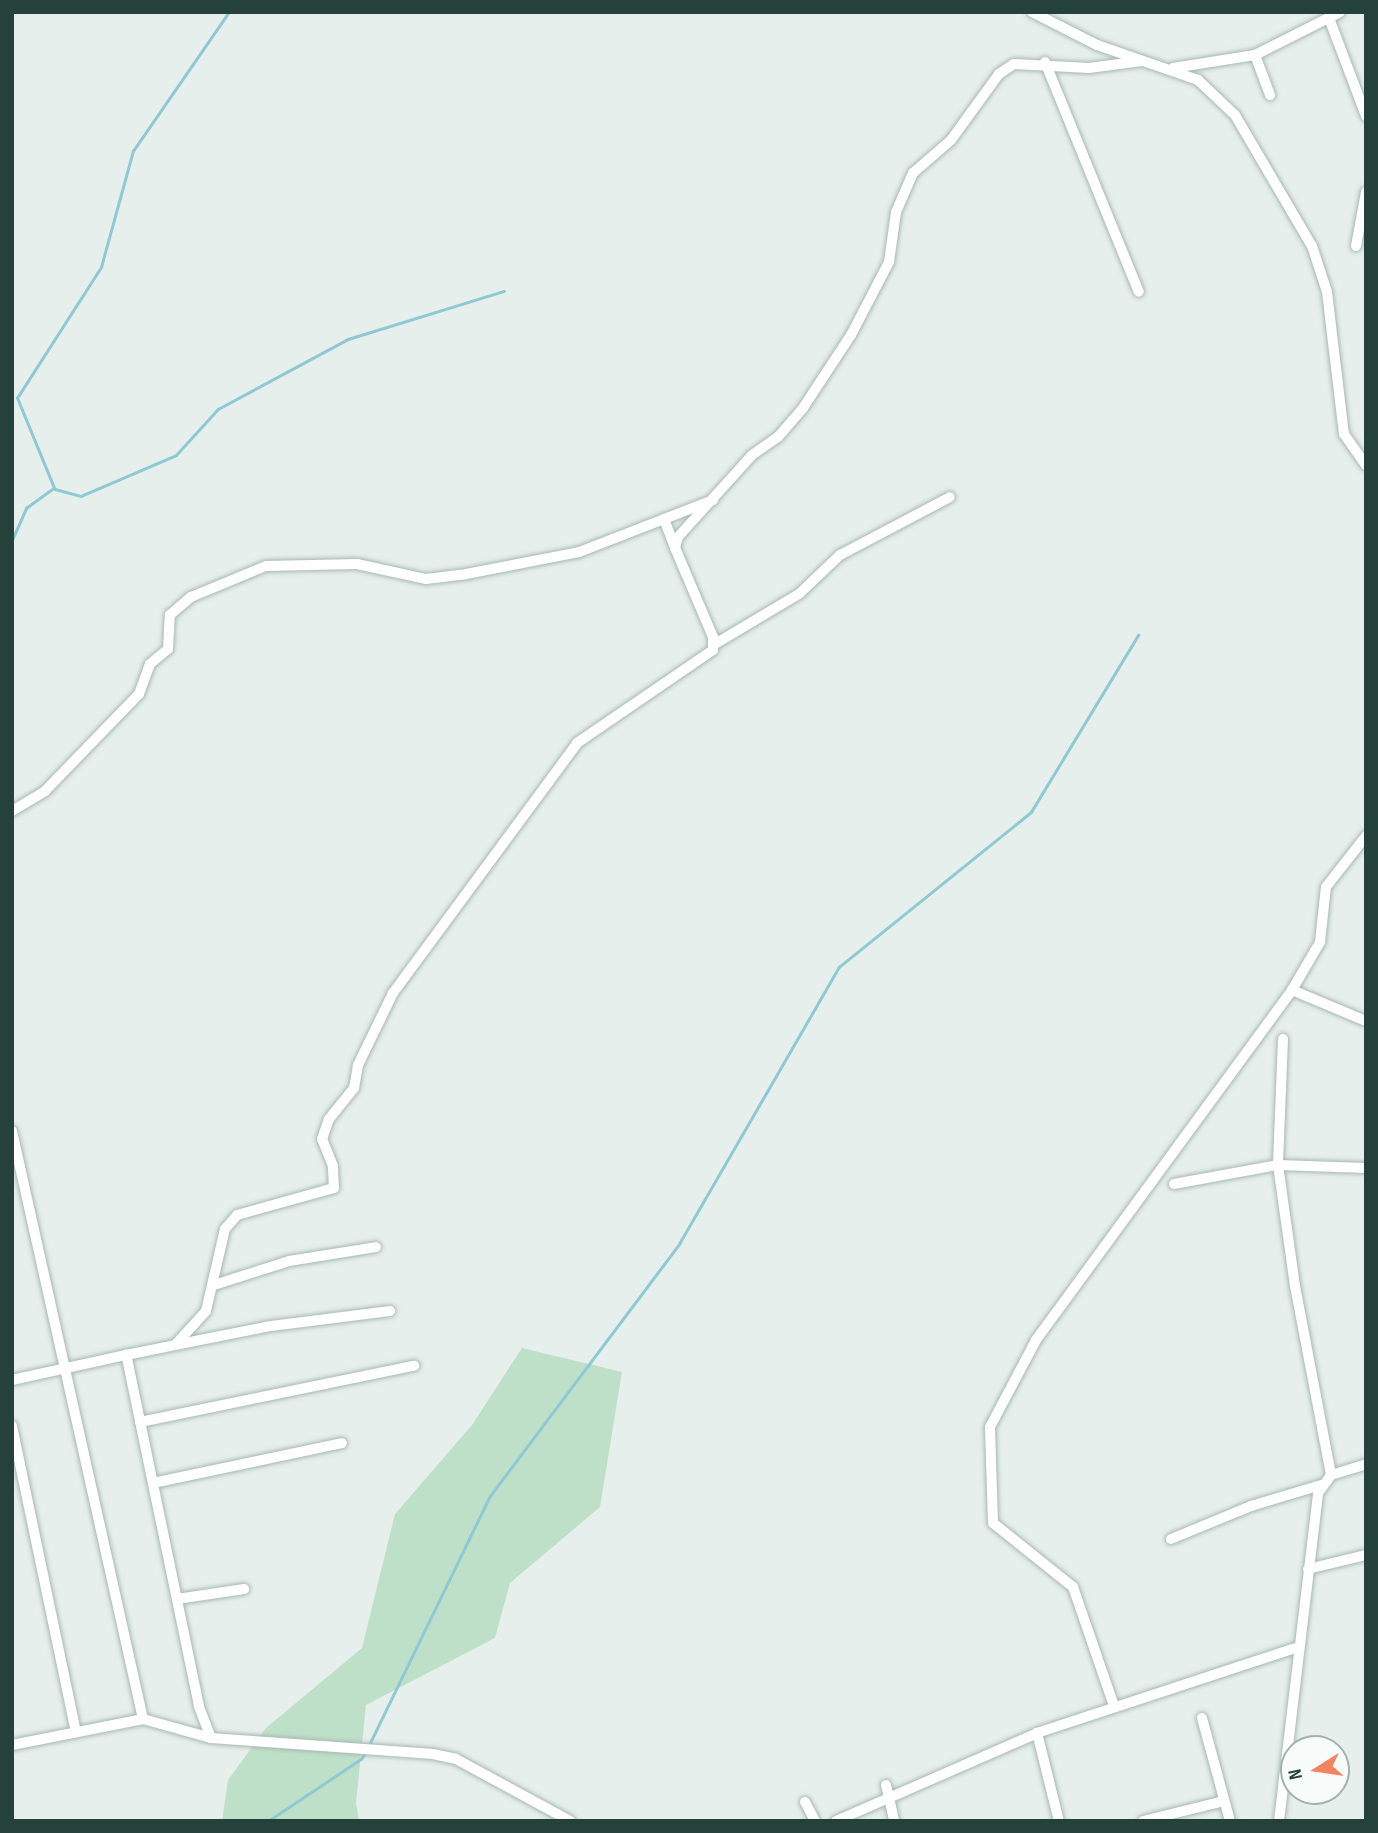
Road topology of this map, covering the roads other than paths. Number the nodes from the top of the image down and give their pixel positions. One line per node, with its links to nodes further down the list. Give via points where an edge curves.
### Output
1 (1032, 12): 5 (street)
2 (1340, 12): 3 (street)
3 (1329, 18): 4 (street); 9 (street)
4 (1255, 55): 7 (street); 8 (street)
5 (1142, 61): 6 (street, via 1088,68); 7 (street)
6 (1045, 62): 12 (street); 15 (street, via 1014,64 999,74 951,140 913,173 896,212 889,262 851,335 803,408 778,437 752,455)
7 (1171, 68): 13 (street, via 1198,80 1235,115 1312,246 1327,292 1344,434)
8 (1270, 95)
9 (1366, 116)
10 (1366, 192): 11 (street)
11 (1356, 246)
12 (1139, 292)
13 (1366, 465)
14 (950, 497): 18 (street, via 840,555 799,594)
15 (714, 499): 16 (street); 17 (street, via 678,537)
16 (664, 519): 17 (street); 19 (street, via 579,552 461,575 426,579 357,564 266,566 191,597 170,615 167,649 150,664 139,694 45,791)
17 (675, 548): 18 (street)
18 (715, 644): 29 (street, via 701,659 577,743 393,993 358,1065 354,1088 328,1119 322,1139 333,1166 334,1188 237,1215 225,1230)
19 (12, 810)
20 (1366, 836): 21 (street, via 1326,887 1320,942)
21 (1292, 990): 22 (street); 49 (street, via 1036,1340 990,1427 993,1523 1073,1587)
22 (1366, 1021)
23 (1283, 1039): 25 (street)
24 (12, 1131): 34 (street)
25 (1278, 1165): 26 (street); 27 (street); 40 (street, via 1294,1286)
26 (1366, 1168)
27 (1174, 1184)
28 (376, 1247): 29 (street, via 289,1261)
29 (214, 1285): 31 (street, via 206,1311)
30 (390, 1311): 31 (street, via 271,1326)
31 (174, 1345): 32 (street)
32 (126, 1355): 34 (street); 36 (street)
33 (414, 1366): 36 (street)
34 (66, 1367): 35 (street); 51 (street)
35 (12, 1380)
36 (140, 1422): 41 (street)
37 (12, 1426): 52 (street)
38 (342, 1443): 41 (street)
39 (1366, 1464): 40 (street)
40 (1331, 1475): 42 (street)
41 (153, 1483): 47 (street)
42 (1321, 1485): 43 (street); 45 (street)
43 (1171, 1539)
44 (1366, 1555): 45 (street)
45 (1308, 1569): 48 (street)
46 (244, 1589): 47 (street)
47 (177, 1599): 54 (street)
48 (1298, 1647): 49 (street); 67 (street)
49 (1114, 1706): 53 (street)
50 (1202, 1717): 58 (street)
51 (143, 1719): 52 (street); 54 (street)
52 (76, 1732): 55 (street)
53 (1037, 1733): 57 (street); 64 (street)
54 (211, 1738): 60 (street, via 456,1759)
55 (12, 1745)
56 (886, 1785): 57 (street)
57 (888, 1797): 62 (street); 63 (street)
58 (1224, 1801): 65 (street); 66 (street)
59 (805, 1802): 61 (street)
60 (570, 1821)
61 (815, 1821)
62 (836, 1821)
63 (894, 1821)
64 (1059, 1821)
65 (1143, 1821)
66 (1230, 1821)
67 (1279, 1821)

